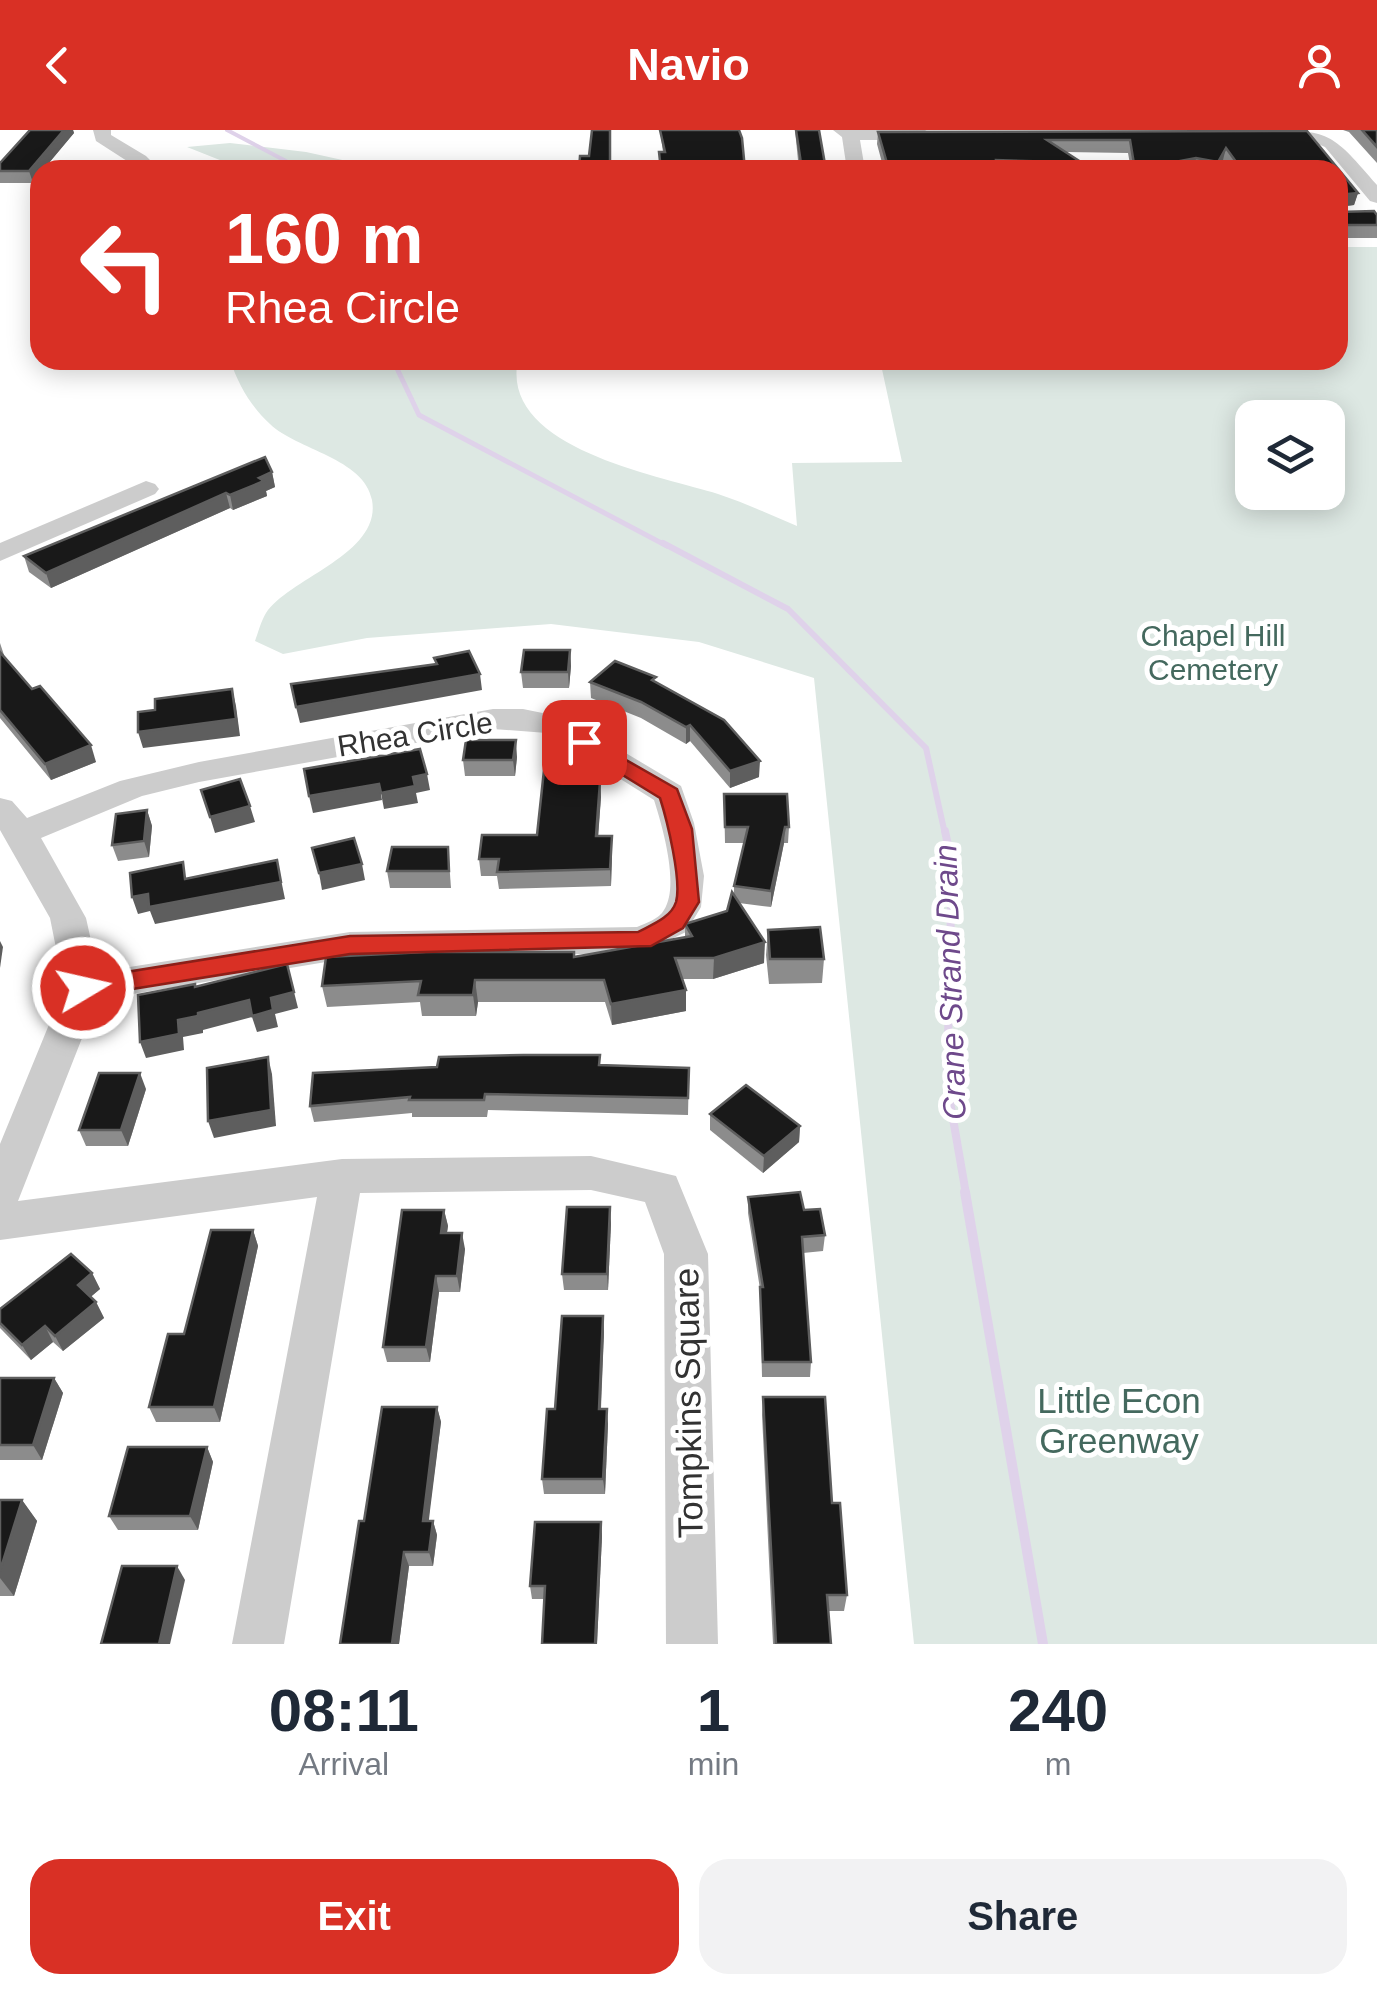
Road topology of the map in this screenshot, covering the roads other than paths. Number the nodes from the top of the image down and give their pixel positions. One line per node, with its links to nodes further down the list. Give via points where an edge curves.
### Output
1 (102, 130): 5 (street, via 114,148)
2 (846, 132): 4 (street); 6 (street)
3 (1253, 133): 7 (street, via 1322,138)
4 (946, 134)
5 (143, 160)
6 (853, 160)
7 (1345, 160)
8 (1348, 164): 9 (street)
9 (1377, 197)
10 (146, 489): 11 (street)
11 (0, 553)
12 (10, 821): 13 (street, via 68,918); 13 (street, Rhea Circle, via 199,772 523,718 556,726 669,794 681,829 688,902 675,922 642,940 350,945)
13 (83, 988): 15 (street)
14 (342, 1176): 16 (street, Tompkins Square); 17 (street); 18 (street, Tompkins Square, via 591,1174 662,1188 686,1254)
15 (0, 1195)
16 (0, 1222)
17 (258, 1644)
18 (692, 1644)

